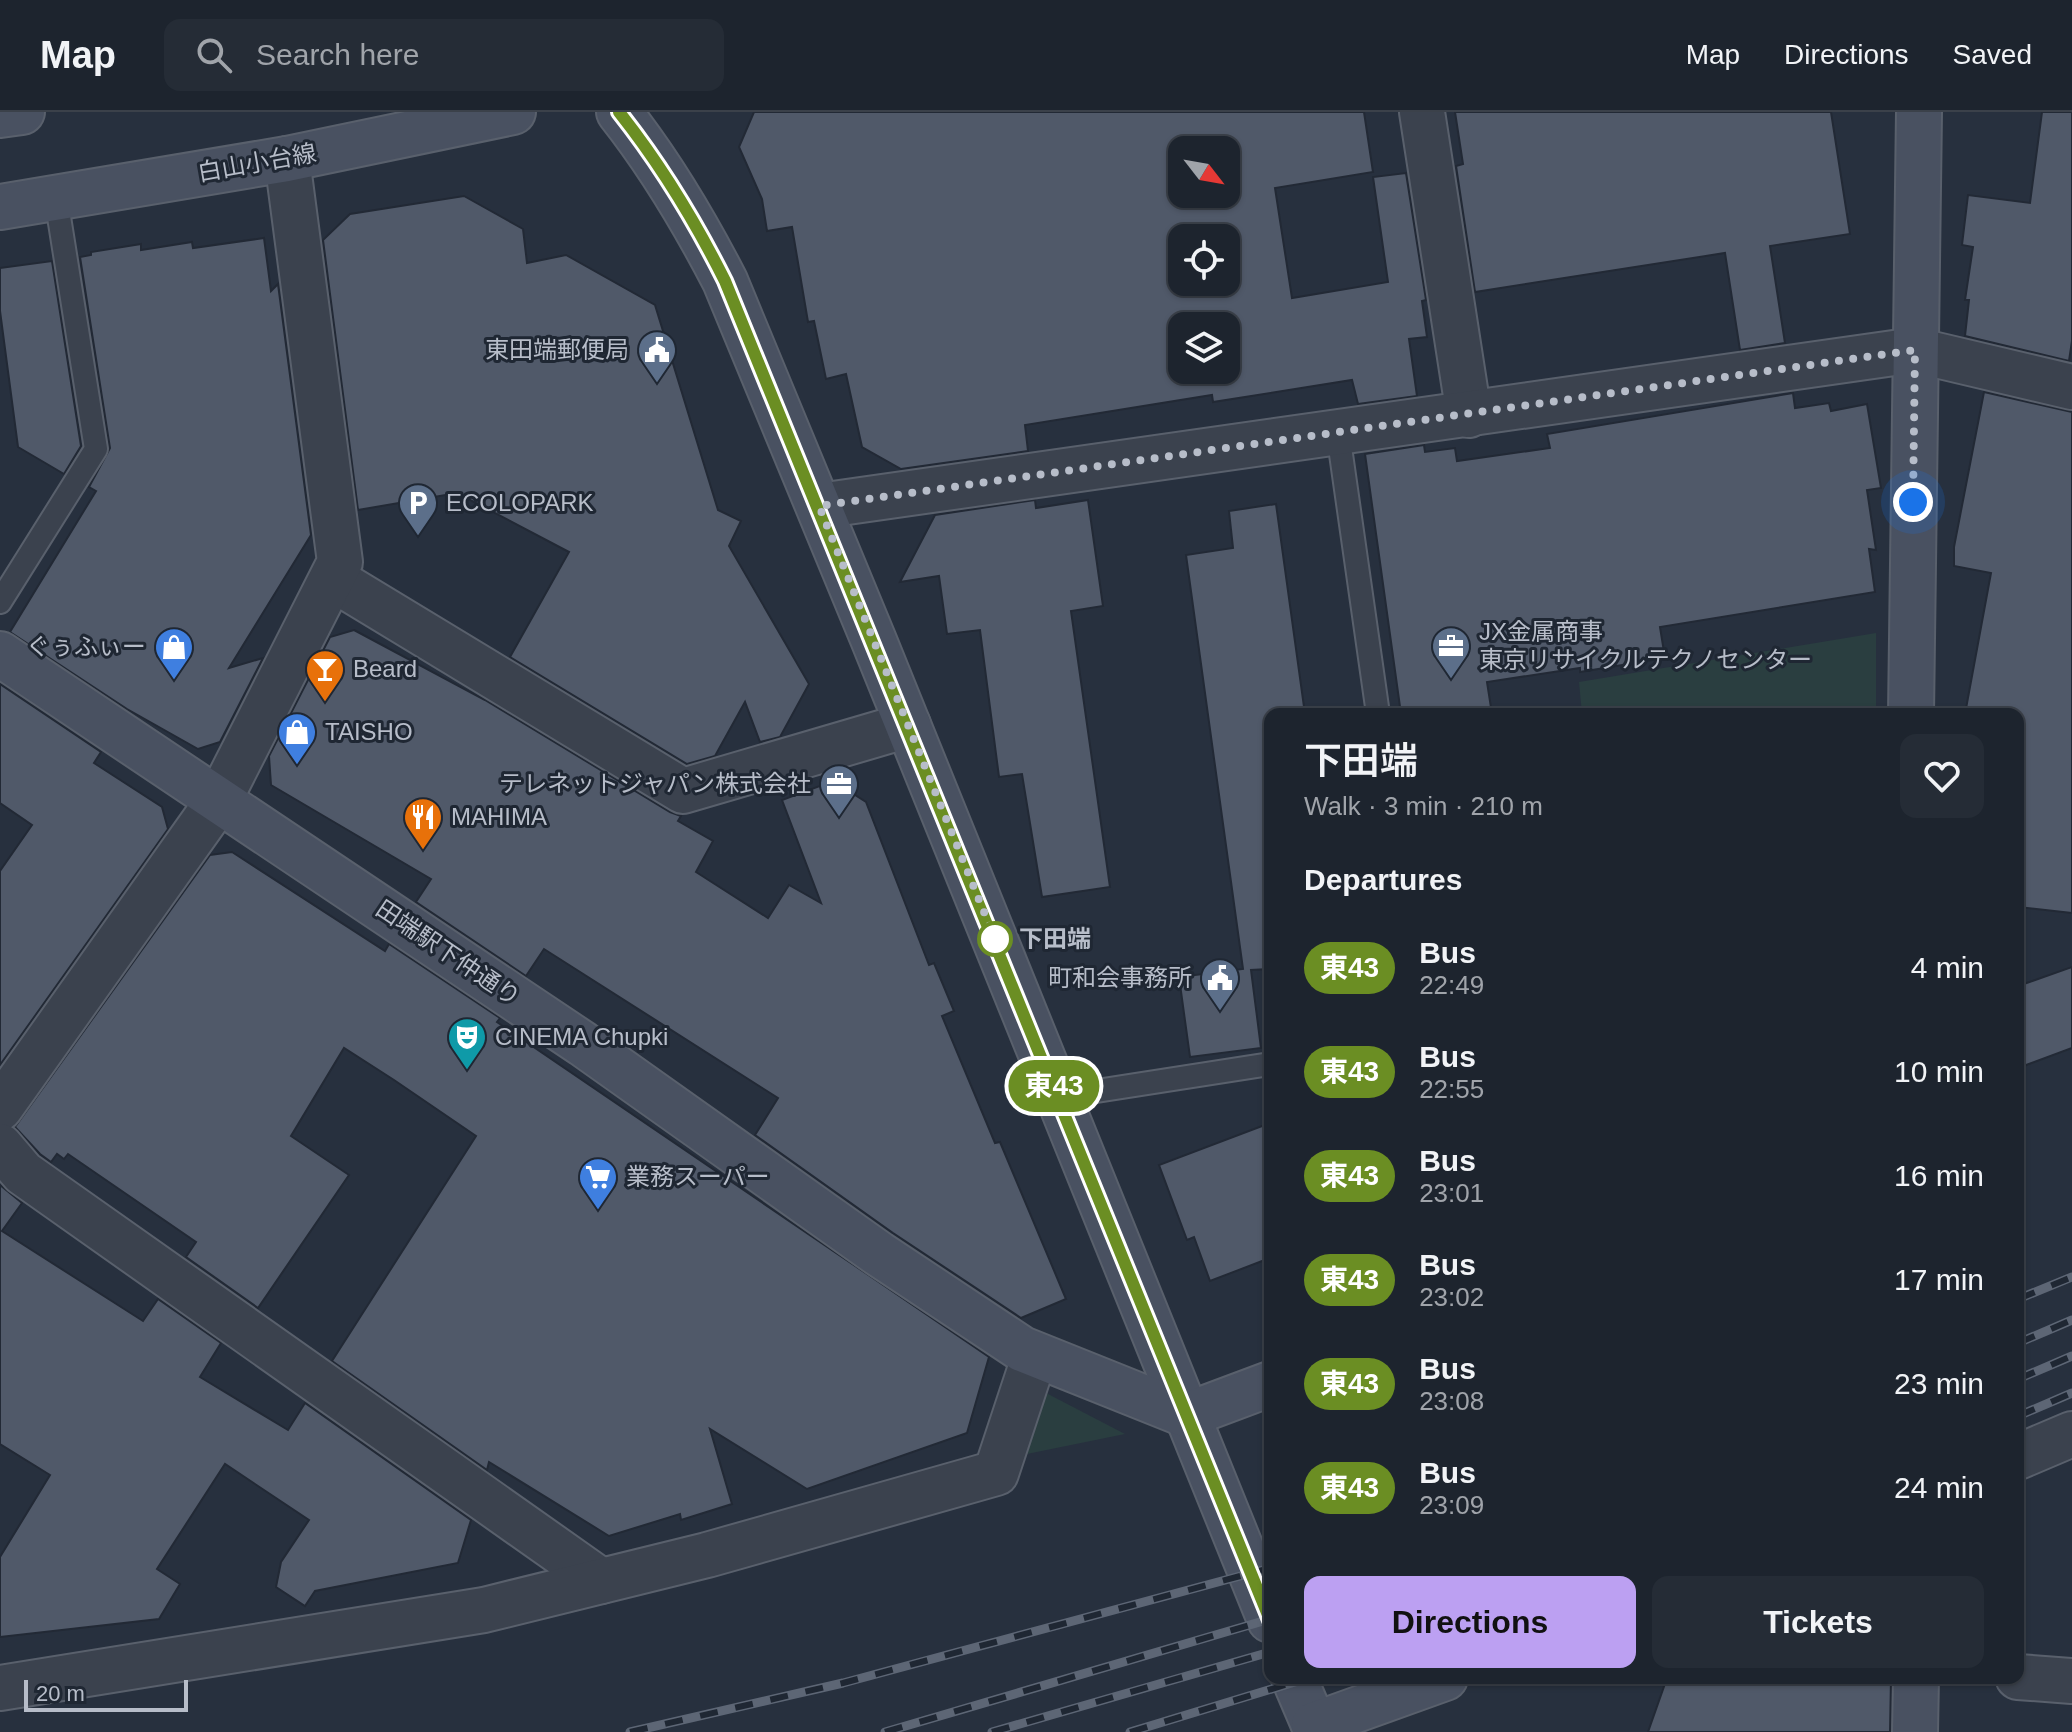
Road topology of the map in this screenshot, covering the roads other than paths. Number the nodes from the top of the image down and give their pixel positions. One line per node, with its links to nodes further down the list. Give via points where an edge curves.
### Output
1 (22, 112): 6 (street)
2 (513, 112): 7 (street, 白山小台線)
3 (619, 112): 14 (street, via 656,159 704,239)
4 (1422, 112): 12 (street)
5 (1919, 112): 10 (street)
6 (0, 115)
7 (287, 159): 8 (street, 白山小台線); 15 (street, via 340,562)
8 (56, 198): 9 (street, 白山小台線); 16 (lane, via 96,449)
9 (0, 207)
10 (1915, 350): 11 (street); 12 (street); 19 (street)
11 (2072, 387)
12 (1469, 415): 13 (street)
13 (1338, 433): 14 (street); 18 (lane)
14 (819, 506): 20 (street)
15 (333, 579): 20 (street, via 683,791); 21 (street)
16 (0, 602)
17 (0, 654): 21 (street, 田端駅下仲通り)
18 (1377, 708)
19 (1911, 708)
20 (908, 725): 23 (street)
21 (219, 800): 24 (street); 26 (street, 田端駅下仲通り, via 583,1044 879,1254)
22 (1264, 1065): 23 (lane)
23 (1058, 1097): 28 (street)
24 (0, 1108)
25 (0, 1146): 31 (street, via 23,1173)
26 (1035, 1355): 28 (street, 田端駅下仲通り); 31 (street, via 996,1473)
27 (1264, 1386): 28 (street)
28 (1187, 1415): 32 (street)
29 (2072, 1434): 30 (street)
30 (2024, 1454)
31 (601, 1581): 38 (street, via 484,1610)
32 (1264, 1605)
33 (2024, 1677): 34 (street)
34 (2072, 1681)
35 (1296, 1684): 39 (street)
36 (1429, 1684): 39 (street)
37 (1916, 1684): 40 (street)
38 (0, 1688)
39 (1308, 1730)
40 (1915, 1732)

